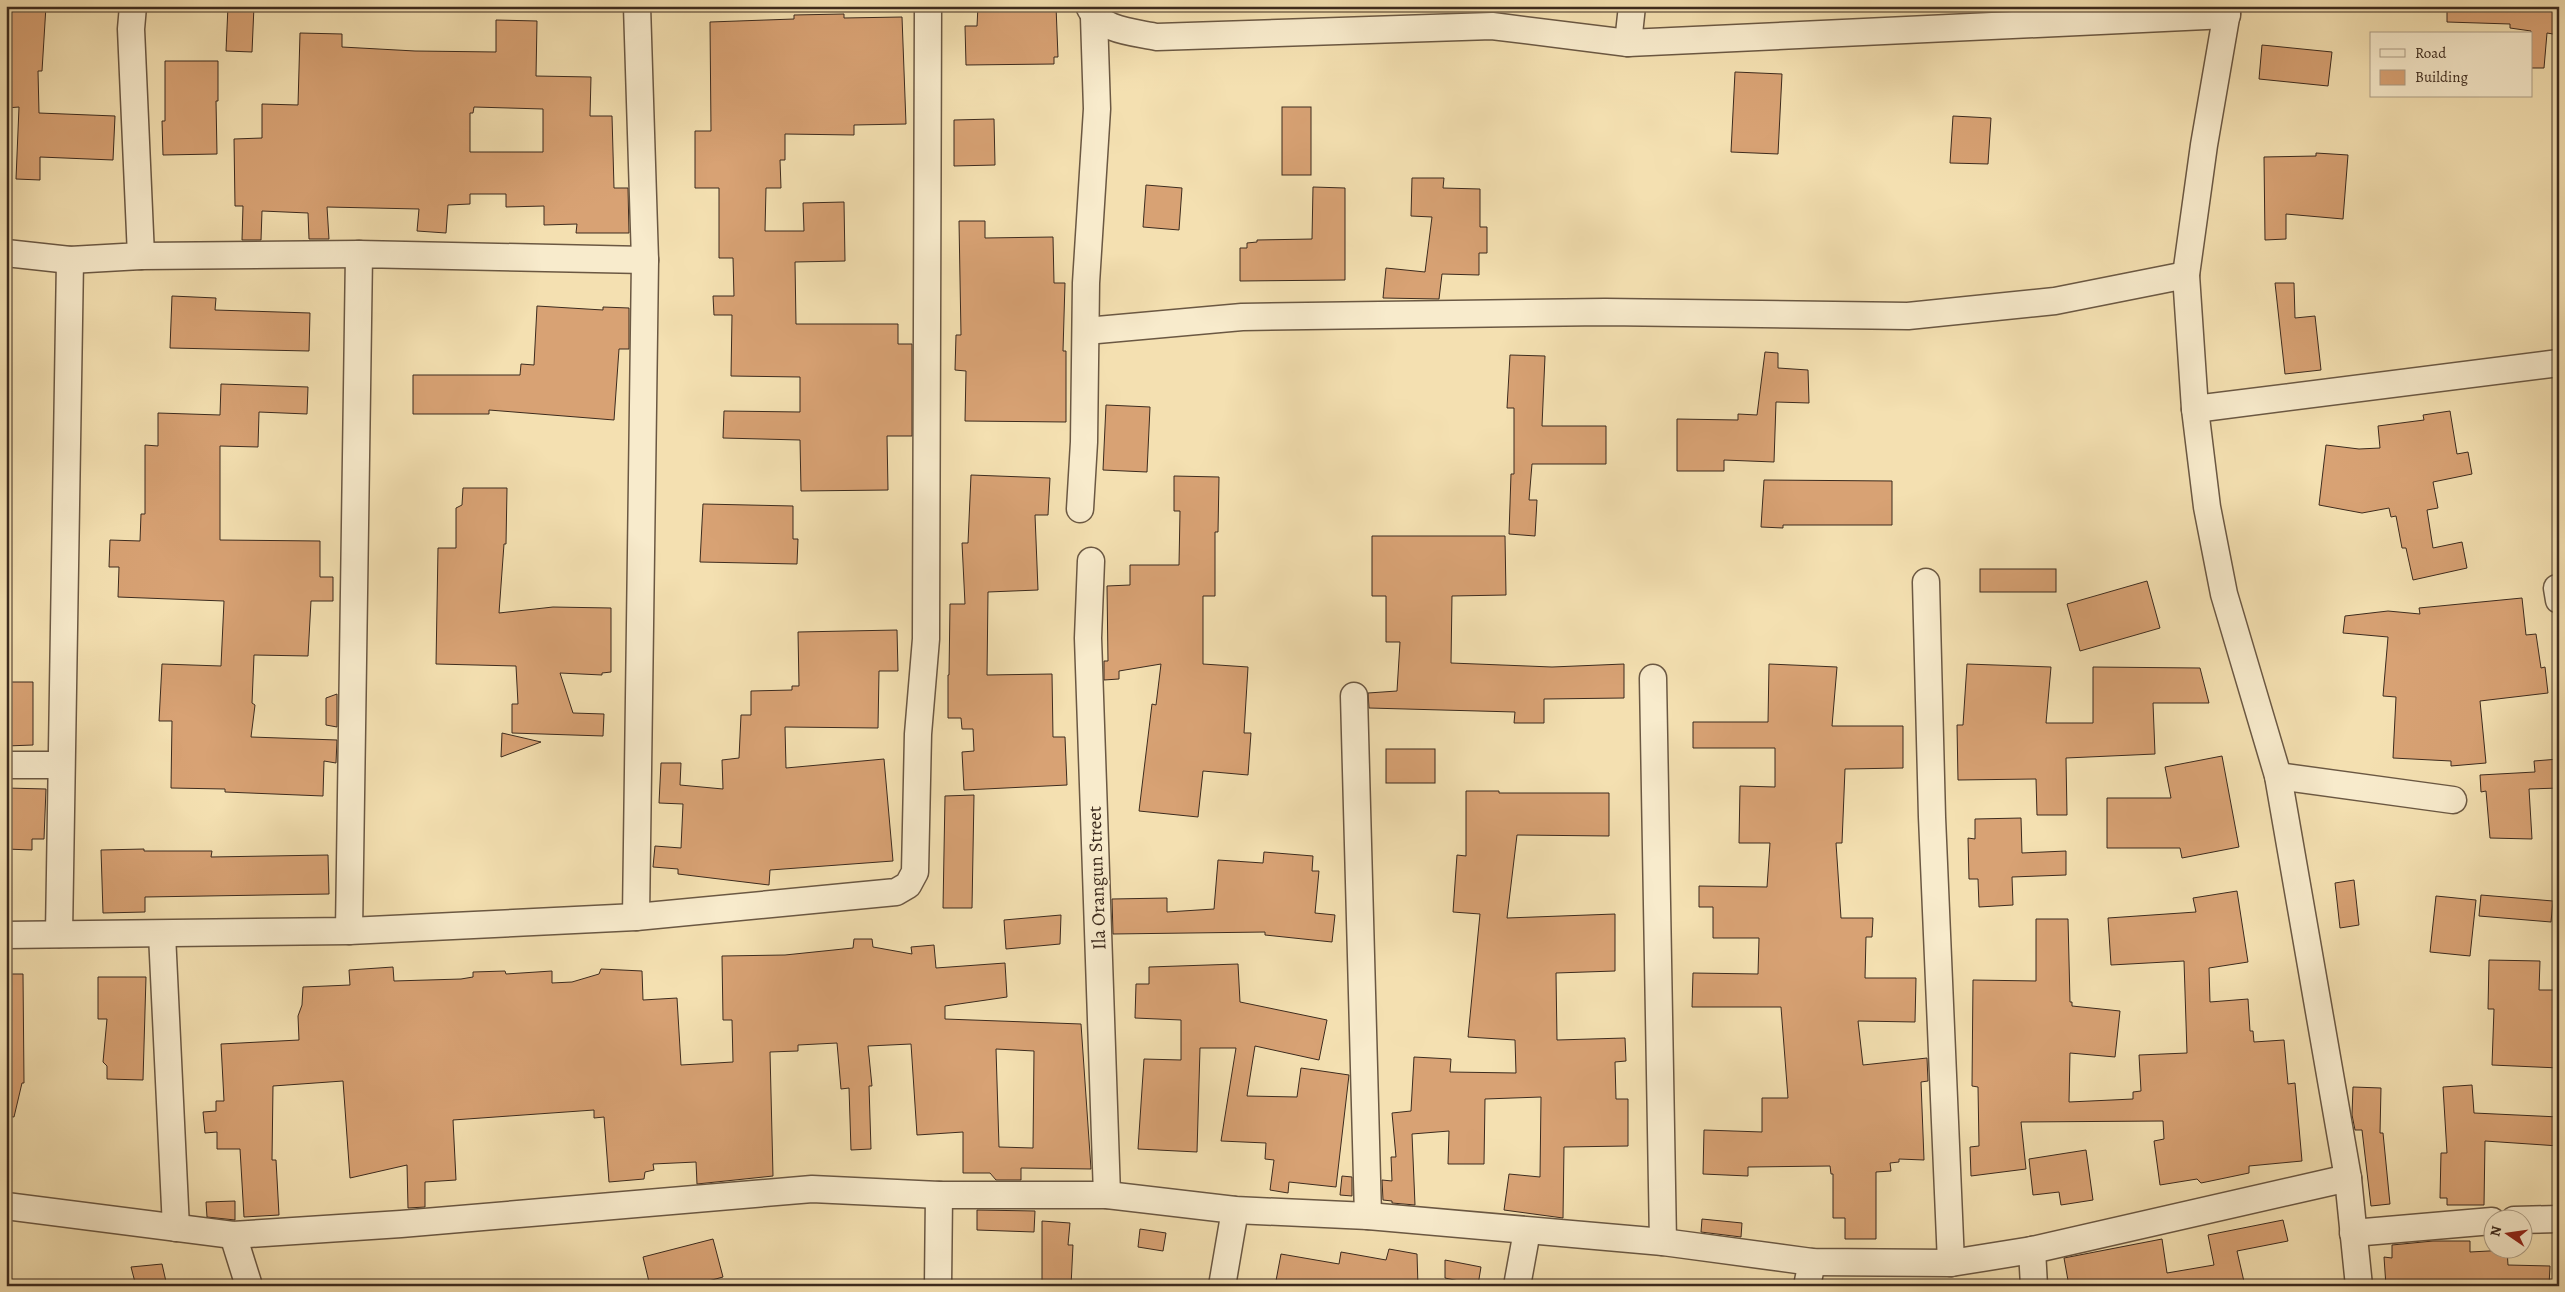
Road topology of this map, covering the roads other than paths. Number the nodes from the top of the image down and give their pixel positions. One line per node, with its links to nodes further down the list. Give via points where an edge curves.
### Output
1 (132, 6): 10 (street)
2 (637, 6): 12 (street)
3 (928, 6): 26 (street, via 926,638 918,734 915,872 908,885 896,892)
4 (1632, 6): 7 (street)
5 (1091, 11): 7 (street, via 1118,29 1157,37 1492,26); 14 (street, via 1097,110)
6 (2227, 11): 7 (street); 13 (street)
7 (1628, 43)
8 (6, 254): 11 (street)
9 (359, 254): 10 (street); 12 (street); 27 (street)
10 (142, 256): 11 (street)
11 (70, 260): 23 (street)
12 (645, 260): 26 (street)
13 (2186, 275): 14 (street, via 2055,301 1908,316 1605,312 1252,317); 16 (street)
14 (1086, 331): 17 (street)
15 (2559, 363): 16 (street)
16 (2195, 409): 24 (street, via 2207,507 2224,594)
17 (1080, 509)
18 (1091, 561): 33 (street, Ila Orangun Street, via 1088,638)
19 (1926, 582): 46 (street, via 1932,817)
20 (1653, 678): 44 (street)
21 (1354, 696): 36 (street)
22 (6, 765): 23 (street)
23 (60, 766): 28 (street)
24 (2278, 776): 25 (street); 31 (street)
25 (2452, 800)
26 (636, 917): 27 (street)
27 (349, 931): 29 (street)
28 (59, 934): 29 (street); 30 (street)
29 (162, 934): 40 (street)
30 (6, 935)
31 (2348, 1178): 42 (street); 45 (street)
32 (939, 1195): 33 (street); 43 (street, via 812,1189 401,1224); 49 (street)
33 (1107, 1195): 35 (street)
34 (6, 1206): 40 (street)
35 (1235, 1210): 36 (street); 50 (street)
36 (1368, 1216): 41 (street)
37 (2559, 1219): 38 (street)
38 (2532, 1220)
39 (2482, 1223): 42 (street)
40 (176, 1228): 43 (street)
41 (1527, 1231): 44 (street); 51 (street)
42 (2353, 1232): 53 (street)
43 (233, 1234): 48 (street)
44 (1663, 1242): 47 (street)
45 (2032, 1250): 46 (street); 52 (street)
46 (1951, 1263): 47 (street)
47 (1810, 1274)
48 (249, 1286)
49 (938, 1286)
50 (1222, 1286)
51 (1517, 1286)
52 (2034, 1286)
53 (2359, 1286)

